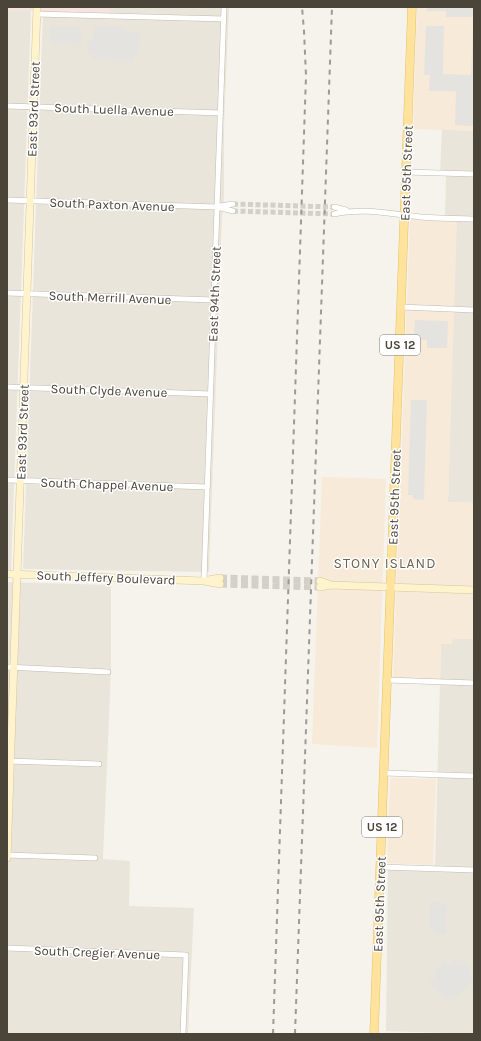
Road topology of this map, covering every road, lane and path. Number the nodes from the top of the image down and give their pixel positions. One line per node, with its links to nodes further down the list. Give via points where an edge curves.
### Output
1 (224, 7): 4 (street, East 94th Street)
2 (412, 7): 8 (main road, East 95th Street / US 12)
3 (37, 11): 4 (street); 6 (street, East 93rd Street)
4 (224, 19): 7 (street, East 94th Street)
5 (7, 106): 6 (street, South Luella Avenue)
6 (33, 107): 7 (street, South Luella Avenue); 11 (street, East 93rd Street)
7 (220, 113): 13 (street, East 94th Street)
8 (406, 172): 9 (street); 18 (main road, East 95th Street / US 12)
9 (474, 174)
10 (7, 200): 11 (street, South Paxton Avenue)
11 (30, 201): 13 (street, South Paxton Avenue); 21 (street, East 93rd Street)
12 (233, 204): 13 (street, South Paxton Avenue)
13 (217, 207): 15 (street, South Paxton Avenue); 22 (street, East 94th Street)
14 (334, 207): 16 (street)
15 (233, 211)
16 (347, 211): 17 (street); 18 (street, via 390,212)
17 (334, 214)
18 (404, 215): 19 (street); 23 (main road, East 95th Street / US 12)
19 (474, 218)
20 (7, 293): 21 (street, South Merrill Avenue)
21 (27, 294): 22 (street, South Merrill Avenue); 26 (street, East 93rd Street)
22 (214, 300): 27 (street, East 94th Street)
23 (401, 307): 24 (street); 36 (main road, East 95th Street / US 12)
24 (474, 310)
25 (7, 387): 26 (street, South Clyde Avenue)
26 (23, 388): 27 (street, South Clyde Avenue); 29 (street, East 93rd Street)
27 (211, 394): 30 (street, East 94th Street)
28 (7, 480): 29 (street, South Chappel Avenue)
29 (20, 481): 30 (street, South Chappel Avenue); 32 (street, East 93rd Street)
30 (207, 487): 33 (street, East 94th Street)
31 (7, 574): 32 (street, South Jeffery Boulevard)
32 (17, 574): 33 (street, South Jeffery Boulevard); 38 (street, East 93rd Street)
33 (204, 581): 34 (street, South Jeffery Boulevard)
34 (220, 581)
35 (320, 584): 36 (street)
36 (391, 587): 37 (street); 40 (main road, East 95th Street / US 12)
37 (474, 590)
38 (10, 667): 39 (street); 42 (street, East 93rd Street)
39 (108, 672)
40 (387, 680): 41 (street); 44 (main road, East 95th Street / US 12)
41 (474, 683)
42 (9, 761): 43 (street); 46 (street, East 93rd Street)
43 (99, 764)
44 (384, 773): 45 (street); 48 (main road, East 95th Street / US 12)
45 (474, 776)
46 (7, 856): 47 (street)
47 (96, 858)
48 (381, 867): 49 (street); 52 (main road, East 95th Street / US 12)
49 (474, 870)
50 (7, 948): 51 (street, South Cregier Avenue, via 186,955)
51 (183, 1034)
52 (374, 1034)

